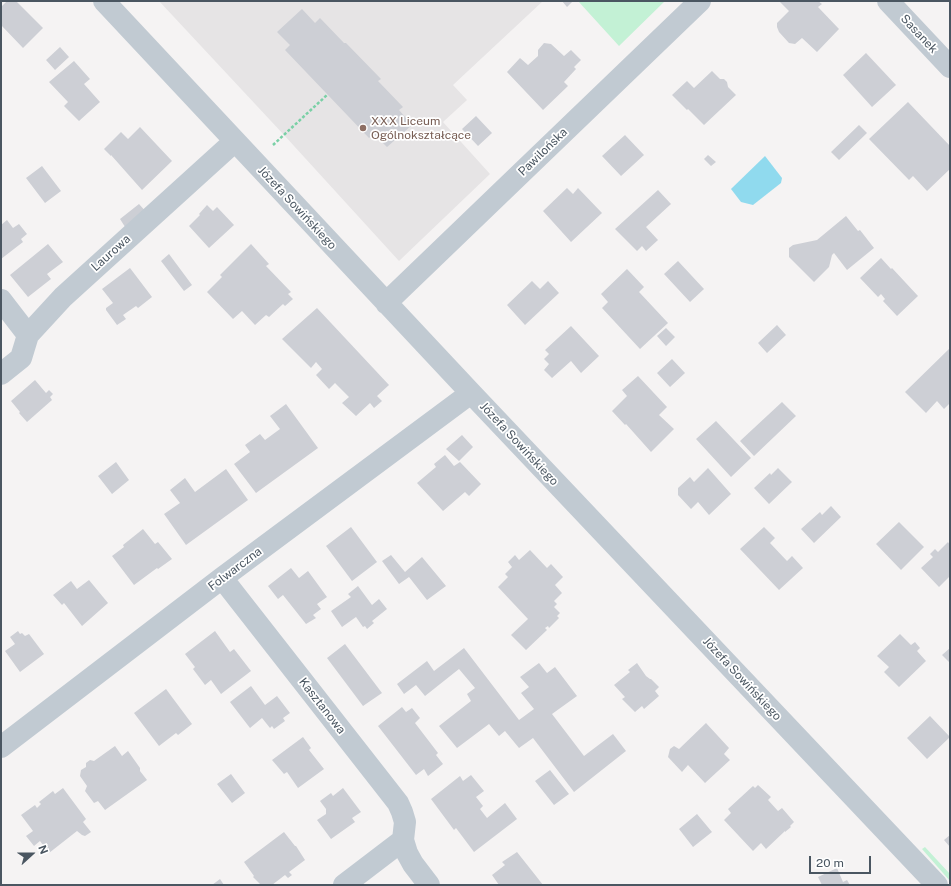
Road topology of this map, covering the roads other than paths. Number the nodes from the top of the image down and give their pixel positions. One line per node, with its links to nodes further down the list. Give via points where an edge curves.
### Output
1 (104, 1): 5 (street, Józefa Sowińskiego)
2 (700, 1): 7 (street, Pawilońska)
3 (888, 1): 4 (street, Sasanek)
4 (950, 67)
5 (235, 141): 7 (street, Józefa Sowińskiego); 8 (street, Laurowa, via 62,297)
6 (1, 300): 8 (street)
7 (386, 303): 10 (street, Józefa Sowińskiego)
8 (28, 335): 9 (street, Laurowa, via 21,358)
9 (1, 374)
10 (471, 393): 11 (street, Folwarczna); 16 (street, Józefa Sowińskiego)
11 (222, 578): 12 (street, Folwarczna); 13 (street, Kasztanowa, via 398,803 404,822)
12 (1, 747)
13 (403, 840): 14 (street); 15 (street, Kasztanowa, via 413,864)
14 (344, 885)
15 (430, 885)
16 (937, 885)

